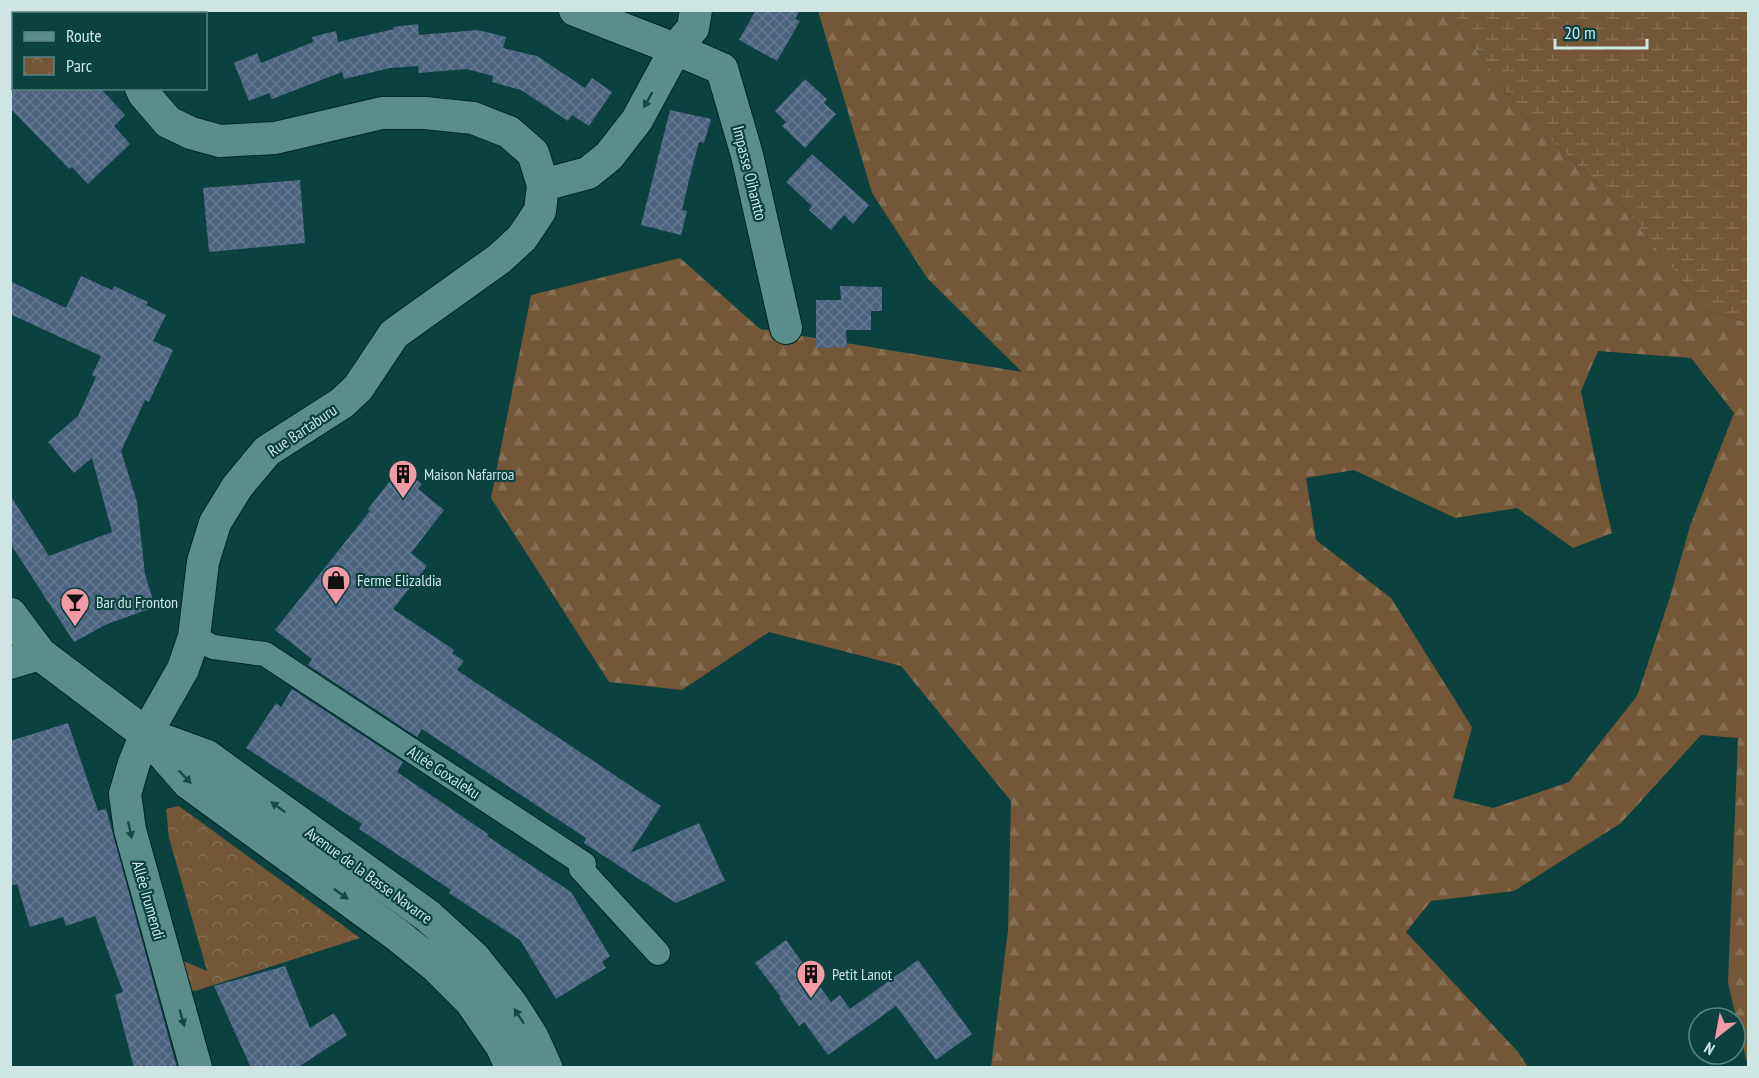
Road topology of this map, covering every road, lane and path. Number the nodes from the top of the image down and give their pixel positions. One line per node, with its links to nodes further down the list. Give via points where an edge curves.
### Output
1 (575, 10): 3 (street)
2 (696, 10): 3 (street, via 693,28)
3 (676, 48): 5 (street, one-way to 5, via 637,120 609,156 588,173); 6 (street, Impasse Oihantto, via 722,69 747,155)
4 (142, 90): 5 (street, Rue Bartaburu, via 168,122 220,141 275,138 382,113 473,118 509,132 533,153)
5 (543, 184): 8 (street, Rue Bartaburu, via 540,211 522,237 499,259 394,334 358,388 342,403 267,452 237,487 215,523 203,562)
6 (786, 328)
7 (10, 614): 9 (street, Avenue de la Basse Navarre)
8 (194, 637): 10 (street, Rue Bartaburu, via 183,669); 11 (street, Allée Goxaleku, via 213,647 266,654 584,864 581,869)
9 (25, 658): 10 (street, Avenue de la Basse Navarre)
10 (146, 734): 12 (street, Avenue de la Basse Navarre, via 206,756 428,916 474,958 511,1004 532,1037); 13 (street, Allée Irumendi, one-way to 13, via 124,794 129,830)
11 (658, 953)
12 (533, 1064)
13 (196, 1068)

